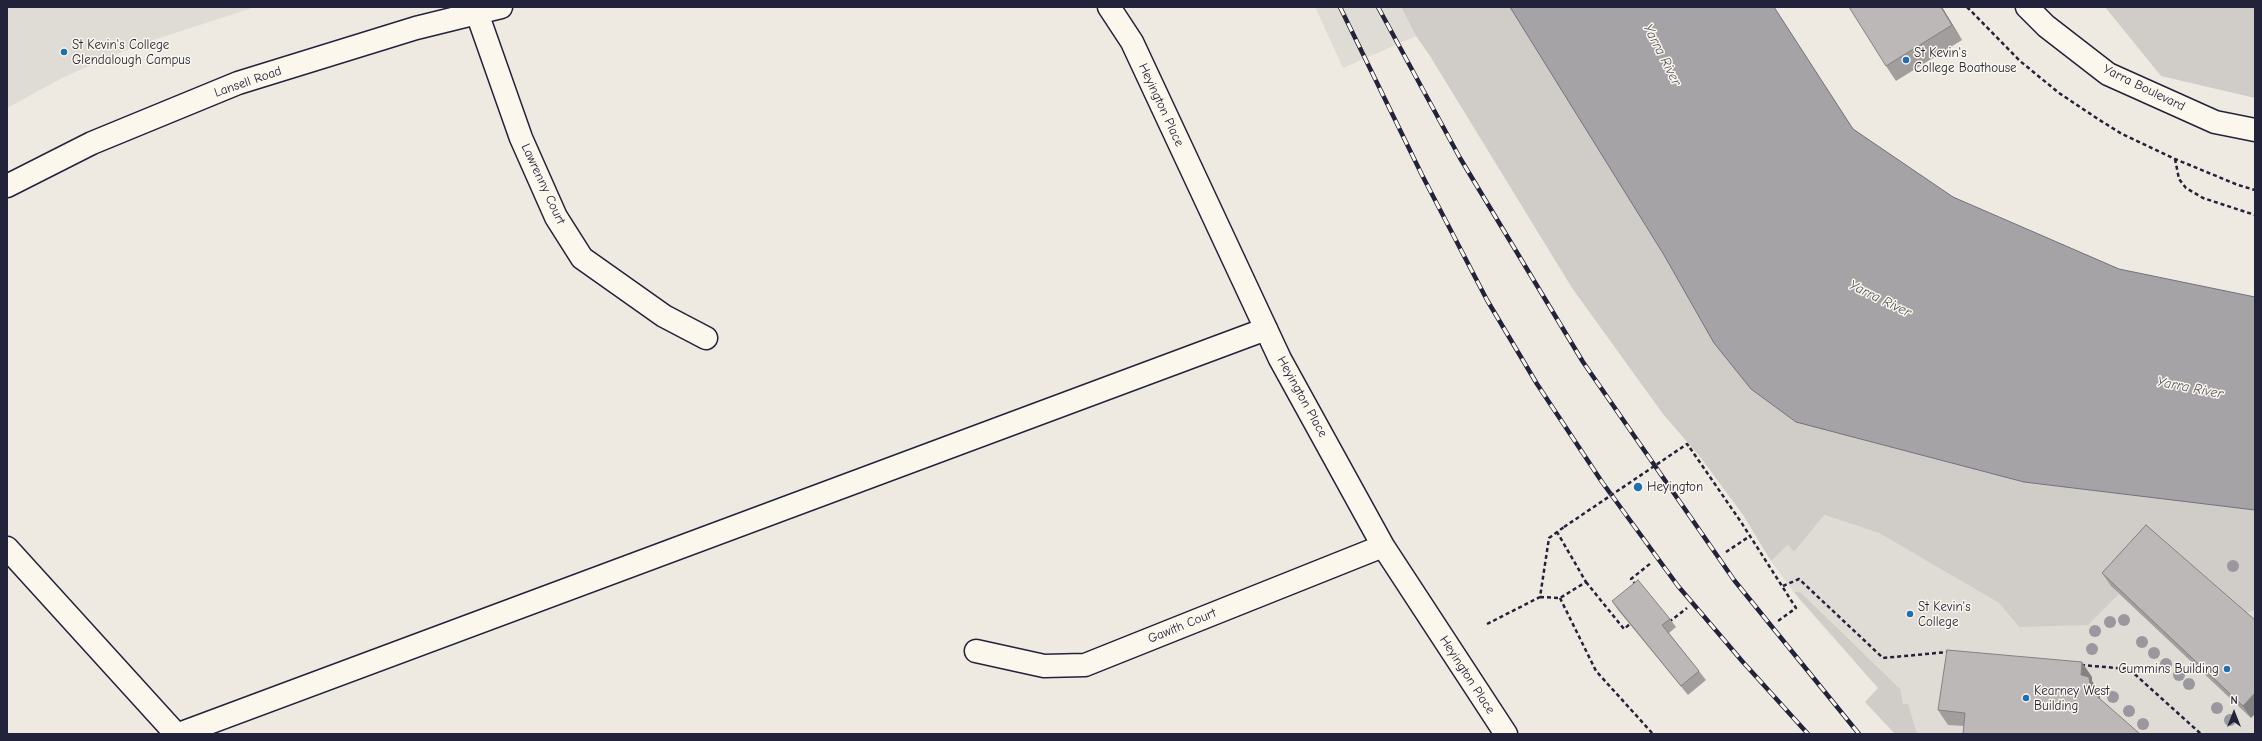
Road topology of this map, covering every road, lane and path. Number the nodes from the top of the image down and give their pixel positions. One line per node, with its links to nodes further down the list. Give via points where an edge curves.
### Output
1 (500, 7): 6 (street, Lansell Road)
2 (1109, 7): 7 (street, Heyington Place)
3 (1126, 7): 7 (street, Heyington Place)
4 (1967, 7): 9 (path, via 2020,61 2059,93 2122,134)
5 (2027, 7): 8 (street, Yarra Boulevard, via 2046,26 2108,74 2215,122)
6 (477, 13): 10 (street, Lansell Road, via 416,28 238,83 92,143); 14 (street, Lawrenny Court, via 524,145 556,217 582,258 664,316)
7 (1132, 42): 13 (street, Heyington Place)
8 (2255, 130)
9 (2175, 159): 11 (path); 12 (path, via 2179,179 2186,188 2203,198)
10 (7, 186)
11 (2255, 190)
12 (2255, 216)
13 (1266, 329): 17 (street, Heyington Place); 34 (street)
14 (706, 338)
15 (1557, 532): 16 (path, bridge, via 1687,444); 21 (path); 24 (path, via 1549,538)
16 (1750, 536): 19 (path); 22 (path)
17 (1383, 546): 31 (street, Gawith Court, via 1085,665 1044,666); 35 (street, Heyington Place)
18 (7, 548): 34 (street)
19 (1726, 552)
20 (1651, 563): 23 (path, via 1631,579)
21 (1586, 582): 25 (path); 28 (path, via 1624,628)
22 (1783, 586): 29 (path, via 1796,608); 32 (path, via 1799,579 1883,658)
23 (1640, 589)
24 (1540, 597): 25 (path); 30 (path)
25 (1560, 598): 36 (path, via 1596,671)
26 (1686, 608): 27 (path, via 1667,624)
27 (1662, 618)
28 (1636, 619)
29 (1778, 621)
30 (1487, 624)
31 (976, 651)
32 (1954, 653)
33 (2076, 664): 37 (path, via 2129,669)
34 (178, 734)
35 (1506, 734)
36 (1653, 734)
37 (2201, 734)

